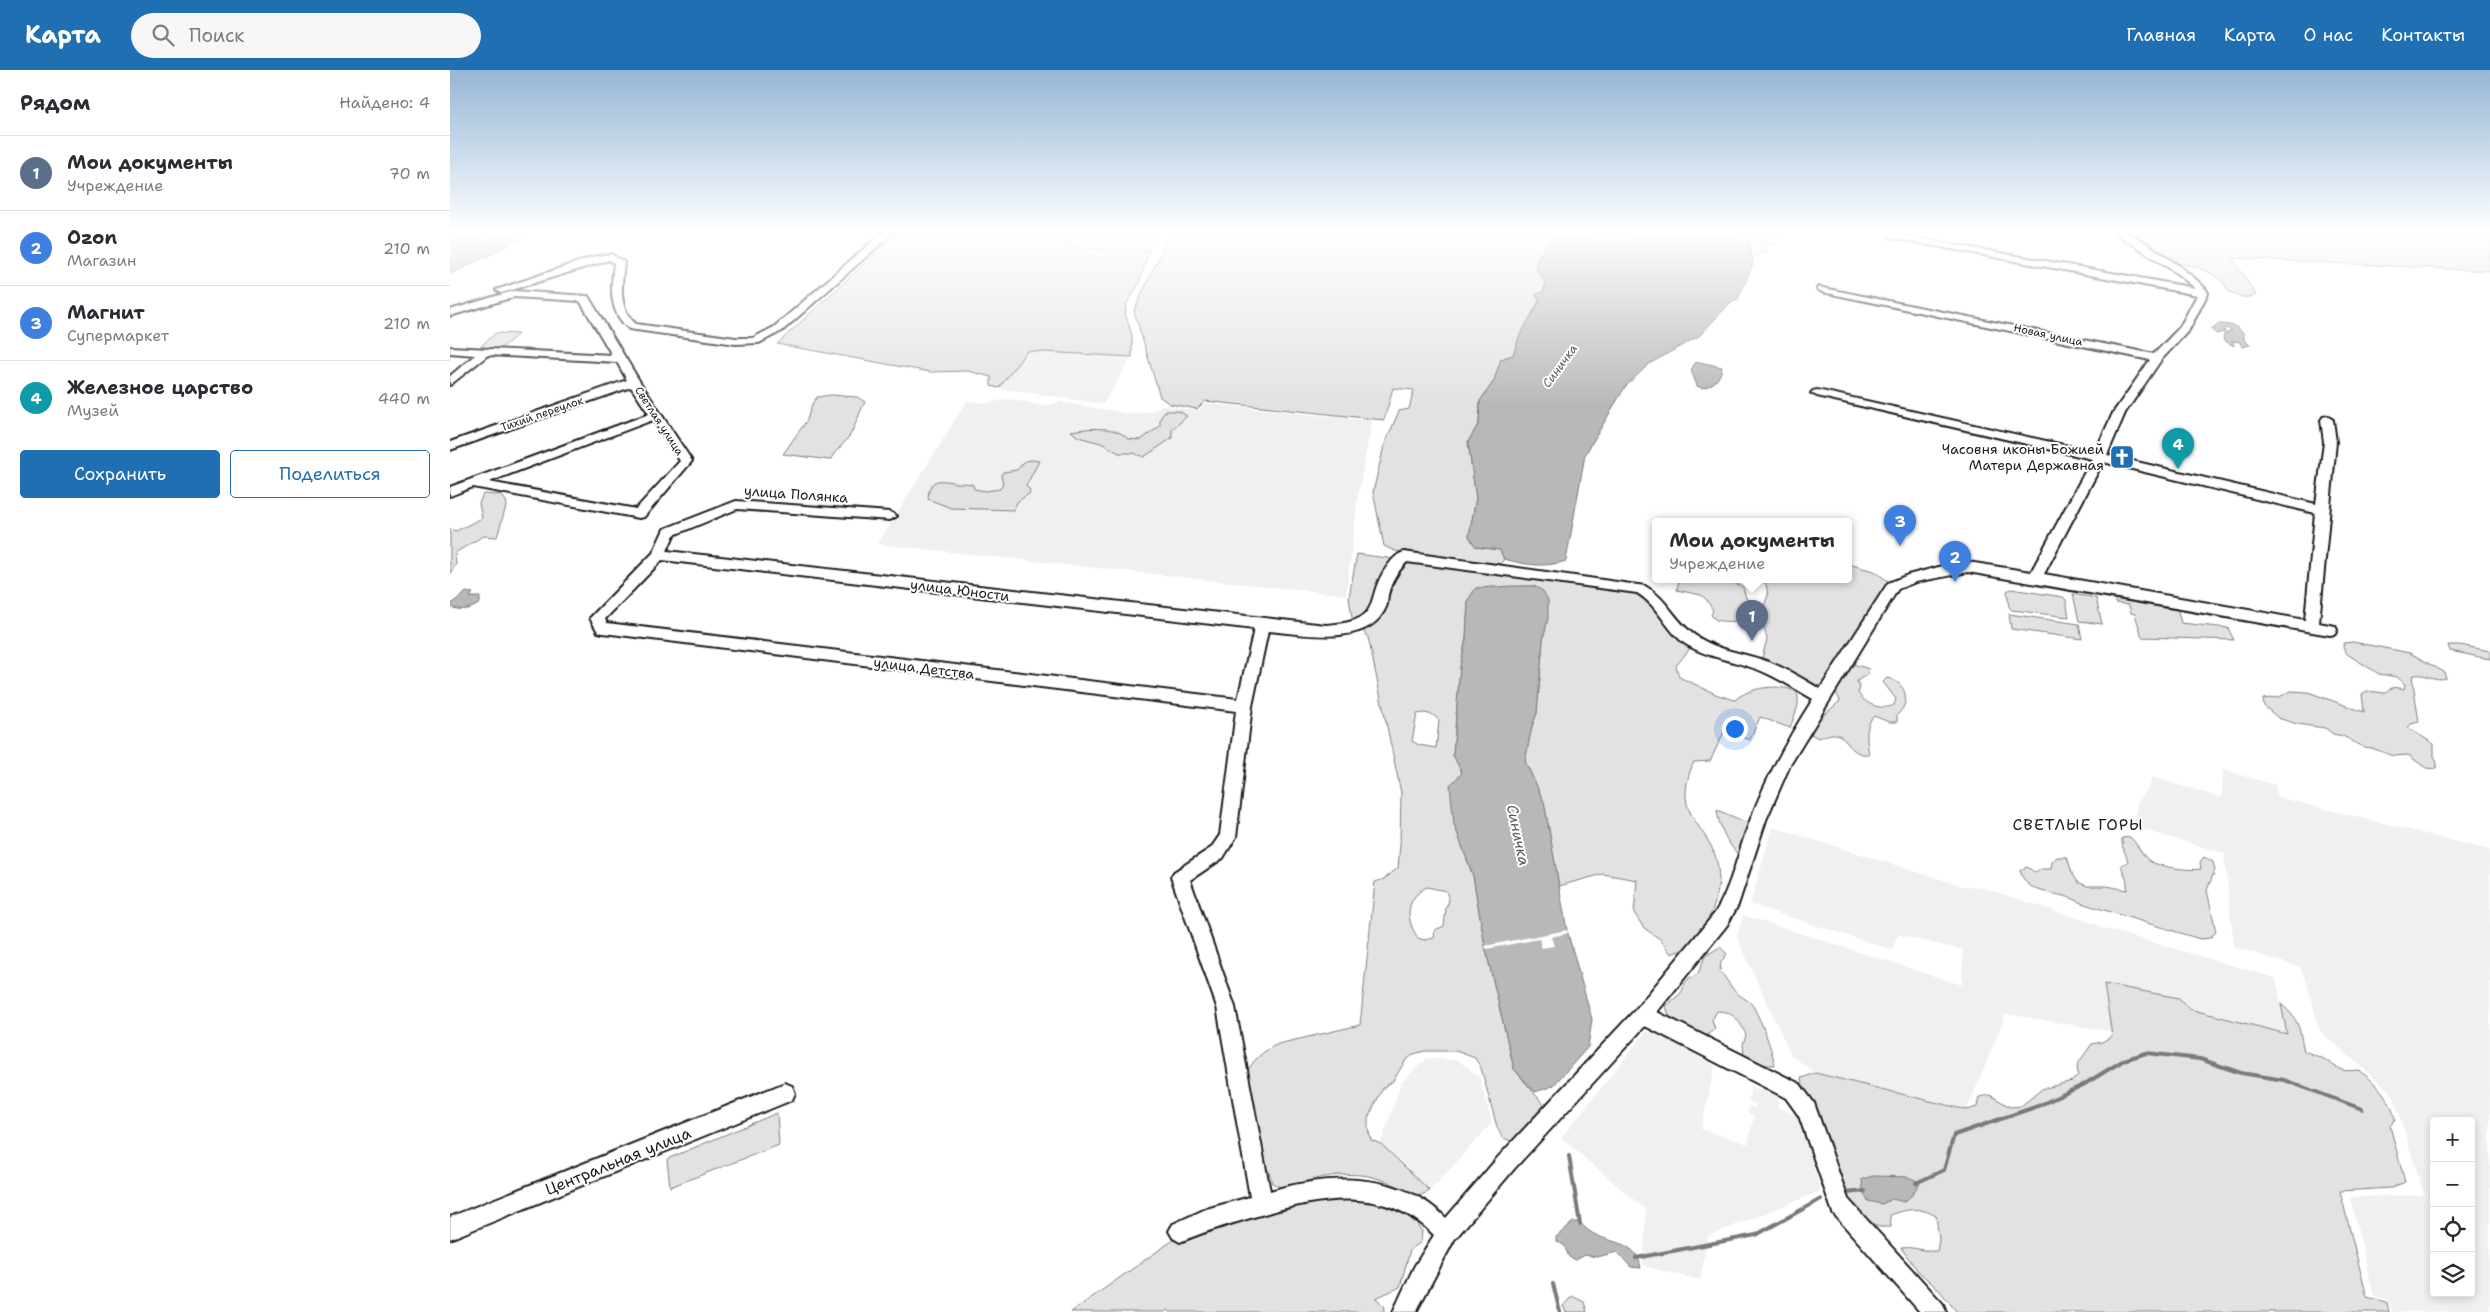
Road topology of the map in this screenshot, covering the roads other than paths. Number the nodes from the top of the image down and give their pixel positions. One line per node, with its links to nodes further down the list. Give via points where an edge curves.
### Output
1 (495, 291): 8 (street)
2 (619, 291): 3 (street, via 619,314 633,327 736,341 755,341 778,329)
3 (822, 291)
4 (1831, 291): 13 (street, Новая улица)
5 (2182, 291): 7 (street)
6 (2202, 291): 7 (street)
7 (2203, 295): 13 (street, via 2184,328)
8 (450, 305)
9 (450, 314): 12 (street, Светлая улица, via 513,294 584,298)
10 (450, 350): 11 (street)
11 (485, 352): 12 (street); 14 (street)
12 (620, 358): 15 (street, Светлая улица)
13 (2156, 358): 20 (street, via 2119,413)
14 (450, 382)
15 (634, 382): 17 (street, Светлая улица); 19 (street, Тихий переулок)
16 (1817, 393): 20 (street)
17 (656, 416): 21 (street); 21 (street, Светлая улица, via 686,461 639,514)
18 (2327, 420): 23 (street, via 2330,442)
19 (450, 446)
20 (2099, 458): 23 (street); 26 (street)
21 (472, 483): 22 (street)
22 (450, 492)
23 (2322, 510): 28 (street)
24 (890, 516): 25 (street, улица Полянка, via 736,505 670,532)
25 (659, 555): 27 (street, улица Юности); 29 (street, улица Полянка, via 598,618)
26 (2035, 576): 28 (street); 31 (street, via 1957,567 1897,584 1886,596)
27 (1262, 625): 31 (street, улица Юности, via 1337,631 1361,626 1379,607 1388,577 1404,557 1640,589 1656,598 1677,628 1691,640 1764,667); 32 (street)
28 (2312, 627): 30 (street)
29 (603, 628): 32 (street, улица Детства)
30 (2330, 630)
31 (1822, 697): 33 (street, via 1783,763 1721,919)
32 (1244, 706): 35 (street, via 1228,837 1217,853 1180,877 1226,1007)
33 (1643, 1015): 38 (street, via 1507,1162); 40 (street, via 1793,1091 1807,1110 1840,1206)
34 (785, 1093): 36 (street, Центральная улица)
35 (1262, 1204): 37 (street, via 1196,1223); 38 (street, via 1319,1190 1365,1189 1422,1210)
36 (450, 1228)
37 (1180, 1232)
38 (1447, 1233): 39 (street)
39 (1404, 1312)
40 (1935, 1312)

